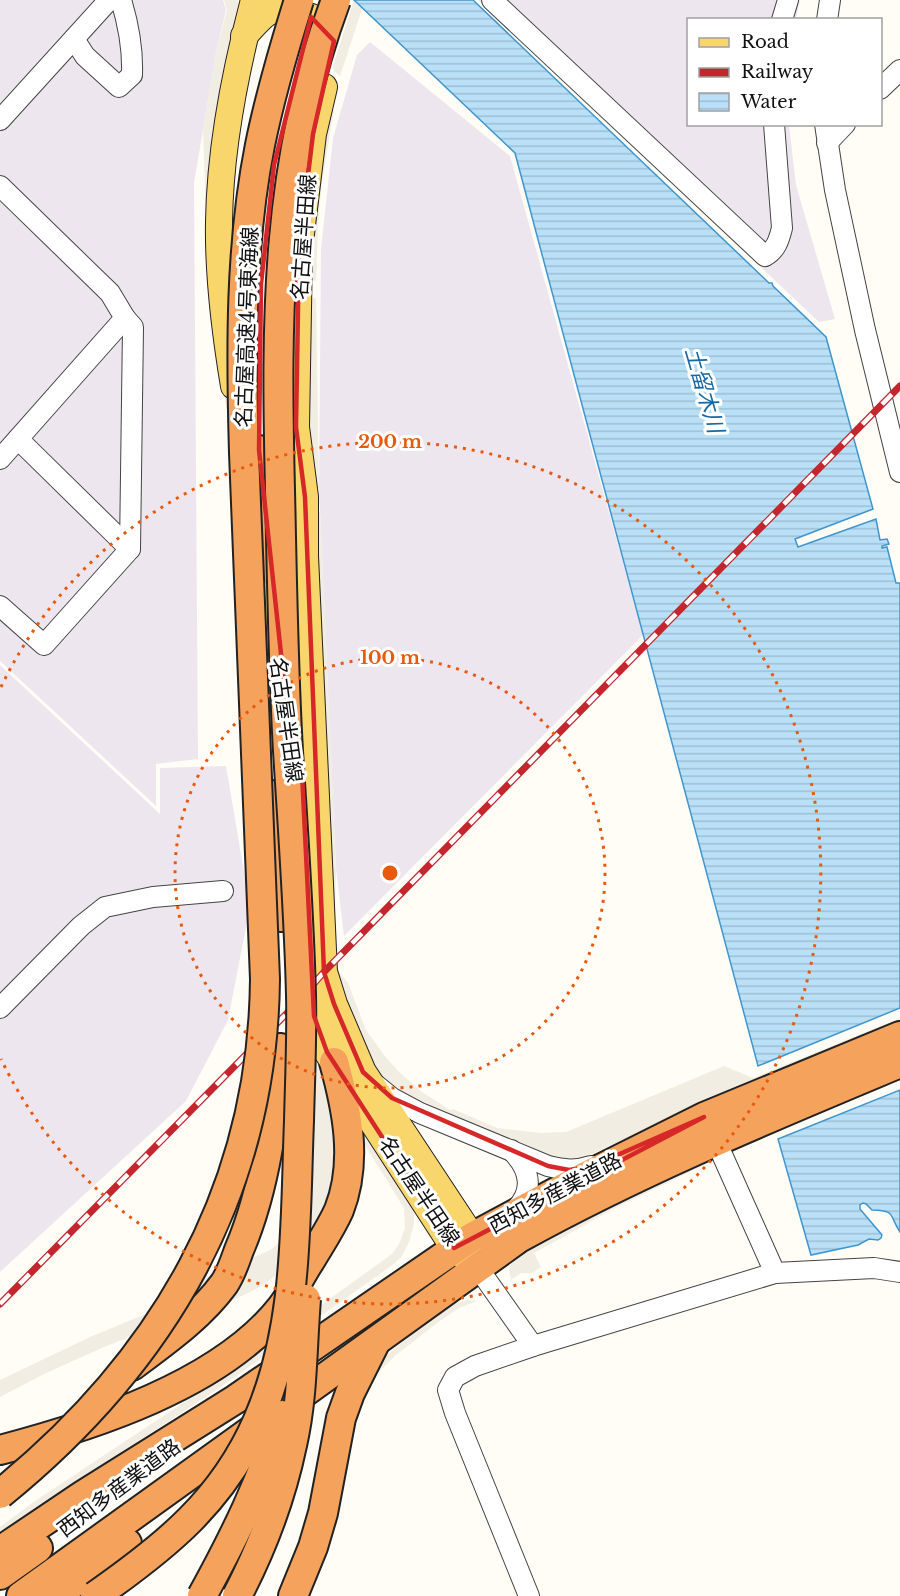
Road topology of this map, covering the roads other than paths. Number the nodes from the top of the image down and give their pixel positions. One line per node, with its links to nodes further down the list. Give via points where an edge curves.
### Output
1 (109, 0): 12 (street)
2 (121, 0): 12 (street, via 133,58 132,75 119,87 85,56)
3 (254, 0): 11 (main road, 名古屋半田線)
4 (492, 0): 17 (street, via 765,256 772,252 783,228)
5 (788, 0): 9 (street)
6 (830, 0): 10 (street)
7 (305, 4): 11 (main road, via 265,13); 13 (street); 28 (highway, via 301,50 285,108 271,189 261,284 259,450); 29 (highway, 名古屋高速4号東海線, bridge, via 272,92 260,146 243,300 242,374)
8 (342, 4): 13 (main road, 名古屋半田線); 25 (highway, 名古屋高速4号東海線, bridge, via 309,88 287,197 278,339)
9 (783, 18)
10 (827, 18)
11 (244, 37): 28 (main road, 名古屋半田線, via 222,164 221,280 225,333)
12 (74, 39): 16 (street)
13 (334, 41): 35 (main road, 名古屋半田線, via 313,134 299,250 296,427 305,497 324,972)
14 (900, 70): 15 (street)
15 (882, 87)
16 (0, 120)
17 (774, 126)
18 (841, 126): 19 (street)
19 (826, 134): 24 (street, via 865,330)
20 (0, 186): 21 (street, via 110,293)
21 (125, 318): 22 (street); 26 (street, via 133,327)
22 (18, 439): 23 (street); 26 (street)
23 (0, 459)
24 (900, 472)
25 (281, 527): 45 (highway, bridge, via 300,740 314,988 312,1224); 58 (highway, bridge, via 301,1009 296,1213 285,1327 261,1415 225,1480 168,1542)
26 (130, 549): 27 (street, via 44,645)
27 (0, 606)
28 (282, 692): 33 (main road, 名古屋半田線, via 298,805 306,994)
29 (254, 695): 48 (highway, bridge, via 266,979 256,1084 241,1151 208,1238 171,1307); 51 (highway, bridge, via 276,848 284,964 272,1121 249,1228 225,1282 186,1325 62,1418)
30 (223, 891): 31 (street, via 153,897 105,907)
31 (0, 1008)
32 (900, 1036): 37 (highway, 西知多産業道路)
33 (334, 1062): 41 (main road, 名古屋半田線); 51 (highway, via 345,1105 349,1154 346,1187 331,1226 282,1307 230,1355 171,1390 105,1418)
34 (900, 1063): 37 (highway, 西知多産業道路)
35 (363, 1072): 36 (street, via 392,1098); 38 (main road, 名古屋半田線)
36 (431, 1117): 38 (street, via 416,1122); 39 (street)
37 (710, 1129): 39 (street, via 579,1170 548,1166); 40 (highway, 西知多産業道路); 42 (highway, 西知多産業道路, via 519,1238); 44 (street)
38 (408, 1142): 41 (main road, 名古屋半田線)
39 (511, 1150): 40 (street, via 525,1167 528,1185 523,1200)
40 (506, 1218): 41 (highway, 西知多産業道路)
41 (463, 1242): 42 (main road, 名古屋半田線); 49 (highway, 西知多産業道路)
42 (478, 1268): 46 (highway, 西知多産業道路); 47 (street)
43 (900, 1272): 44 (street, via 874,1268)
44 (775, 1273): 47 (street)
45 (303, 1334): 59 (highway, bridge, via 261,1477); 60 (highway, bridge, via 290,1455 265,1536)
46 (376, 1340): 50 (highway, 西知多産業道路); 61 (highway, via 341,1418 323,1513)
47 (533, 1346): 62 (street, via 475,1366 455,1377 448,1390 464,1439)
48 (132, 1360): 52 (highway, bridge, via 72,1422); 53 (highway, bridge, via 77,1425)
49 (236, 1399): 54 (highway, 西知多産業道路); 55 (highway, 西知多産業道路, via 87,1514)
50 (260, 1426): 56 (highway, 西知多産業道路); 57 (highway, 西知多産業道路, via 131,1540)
51 (0, 1448)
52 (0, 1479)
53 (0, 1494)
54 (0, 1551)
55 (0, 1575)
56 (21, 1596)
57 (57, 1596)
58 (95, 1596)
59 (202, 1596)
60 (237, 1596)
61 (293, 1596)
62 (530, 1596)

